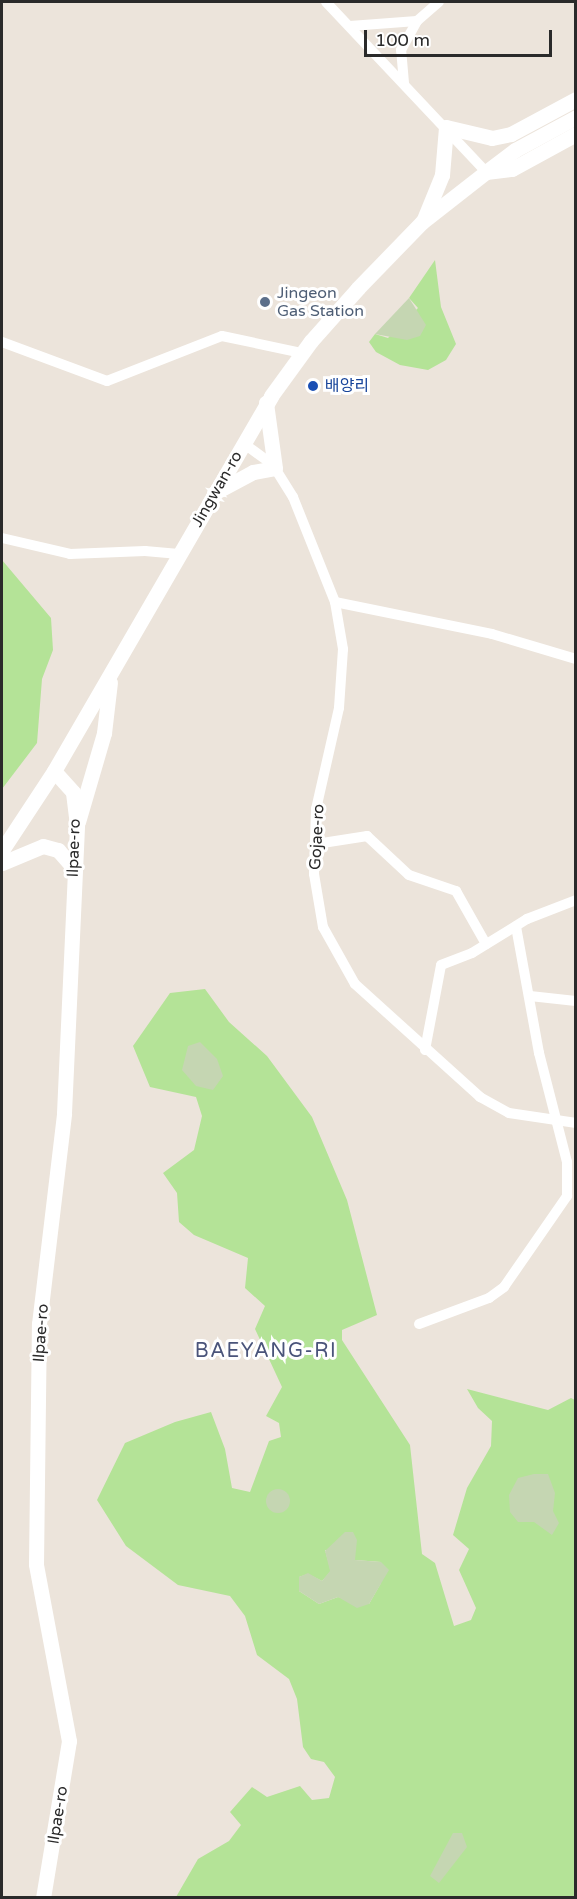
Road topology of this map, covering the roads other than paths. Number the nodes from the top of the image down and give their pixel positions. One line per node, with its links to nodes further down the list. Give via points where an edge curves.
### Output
1 (326, 2): 4 (street)
2 (439, 2): 3 (street)
3 (417, 21): 4 (street); 5 (street, via 401,50)
4 (350, 26): 5 (street)
5 (404, 83): 8 (street)
6 (576, 99): 8 (main road, via 511,134 492,138)
7 (576, 117): 10 (main road, Jingwan-ro, via 515,150)
8 (446, 127): 10 (street); 11 (main road, via 442,175)
9 (576, 134): 10 (main road, Jingwan-ro, via 512,169)
10 (486, 172): 11 (main road, Jingwan-ro)
11 (422, 222): 13 (main road, Jingwan-ro)
12 (2, 342): 13 (street, via 107,381 222,336)
13 (302, 353): 14 (main road, Jingwan-ro)
14 (266, 403): 15 (main road, Jingwan-ro); 16 (main road)
15 (243, 443): 16 (street, Gojae-ro); 17 (main road, Jingwan-ro)
16 (275, 468): 17 (main road, via 253,472); 20 (street, Gojae-ro, via 293,498)
17 (214, 493): 19 (main road, Jingwan-ro)
18 (2, 538): 19 (street, via 70,554)
19 (179, 554): 22 (main road, Jingwan-ro)
20 (335, 603): 21 (street, via 503,637); 25 (street, Gojae-ro, via 343,649 339,708 316,809)
21 (576, 659)
22 (111, 675): 23 (main road, Jingwan-ro); 24 (main road, via 104,733)
23 (54, 771): 24 (main road, Ilpae-ro, via 73,792); 26 (main road, Jingwan-ro)
24 (77, 825): 28 (main road, Ilpae-ro)
25 (316, 844): 31 (street, via 367,836 409,875 456,891); 34 (street, Gojae-ro, via 314,874 323,927 355,984)
26 (2, 850)
27 (2, 863): 28 (main road, via 43,846 58,850)
28 (73, 867): 38 (main road, Ilpae-ro, via 64,1113 39,1324 36,1564 69,1741)
29 (576, 900): 30 (street)
30 (516, 926): 31 (street); 32 (street)
31 (486, 944): 34 (street, via 441,965)
32 (530, 996): 33 (street); 35 (street, via 539,1053)
33 (576, 1001)
34 (425, 1050): 35 (street, Gojae-ro, via 480,1097 509,1113)
35 (557, 1123): 36 (street, Gojae-ro); 37 (street, via 568,1170 563,1204 496,1293)
36 (576, 1123)
37 (419, 1324)
38 (42, 1898)

